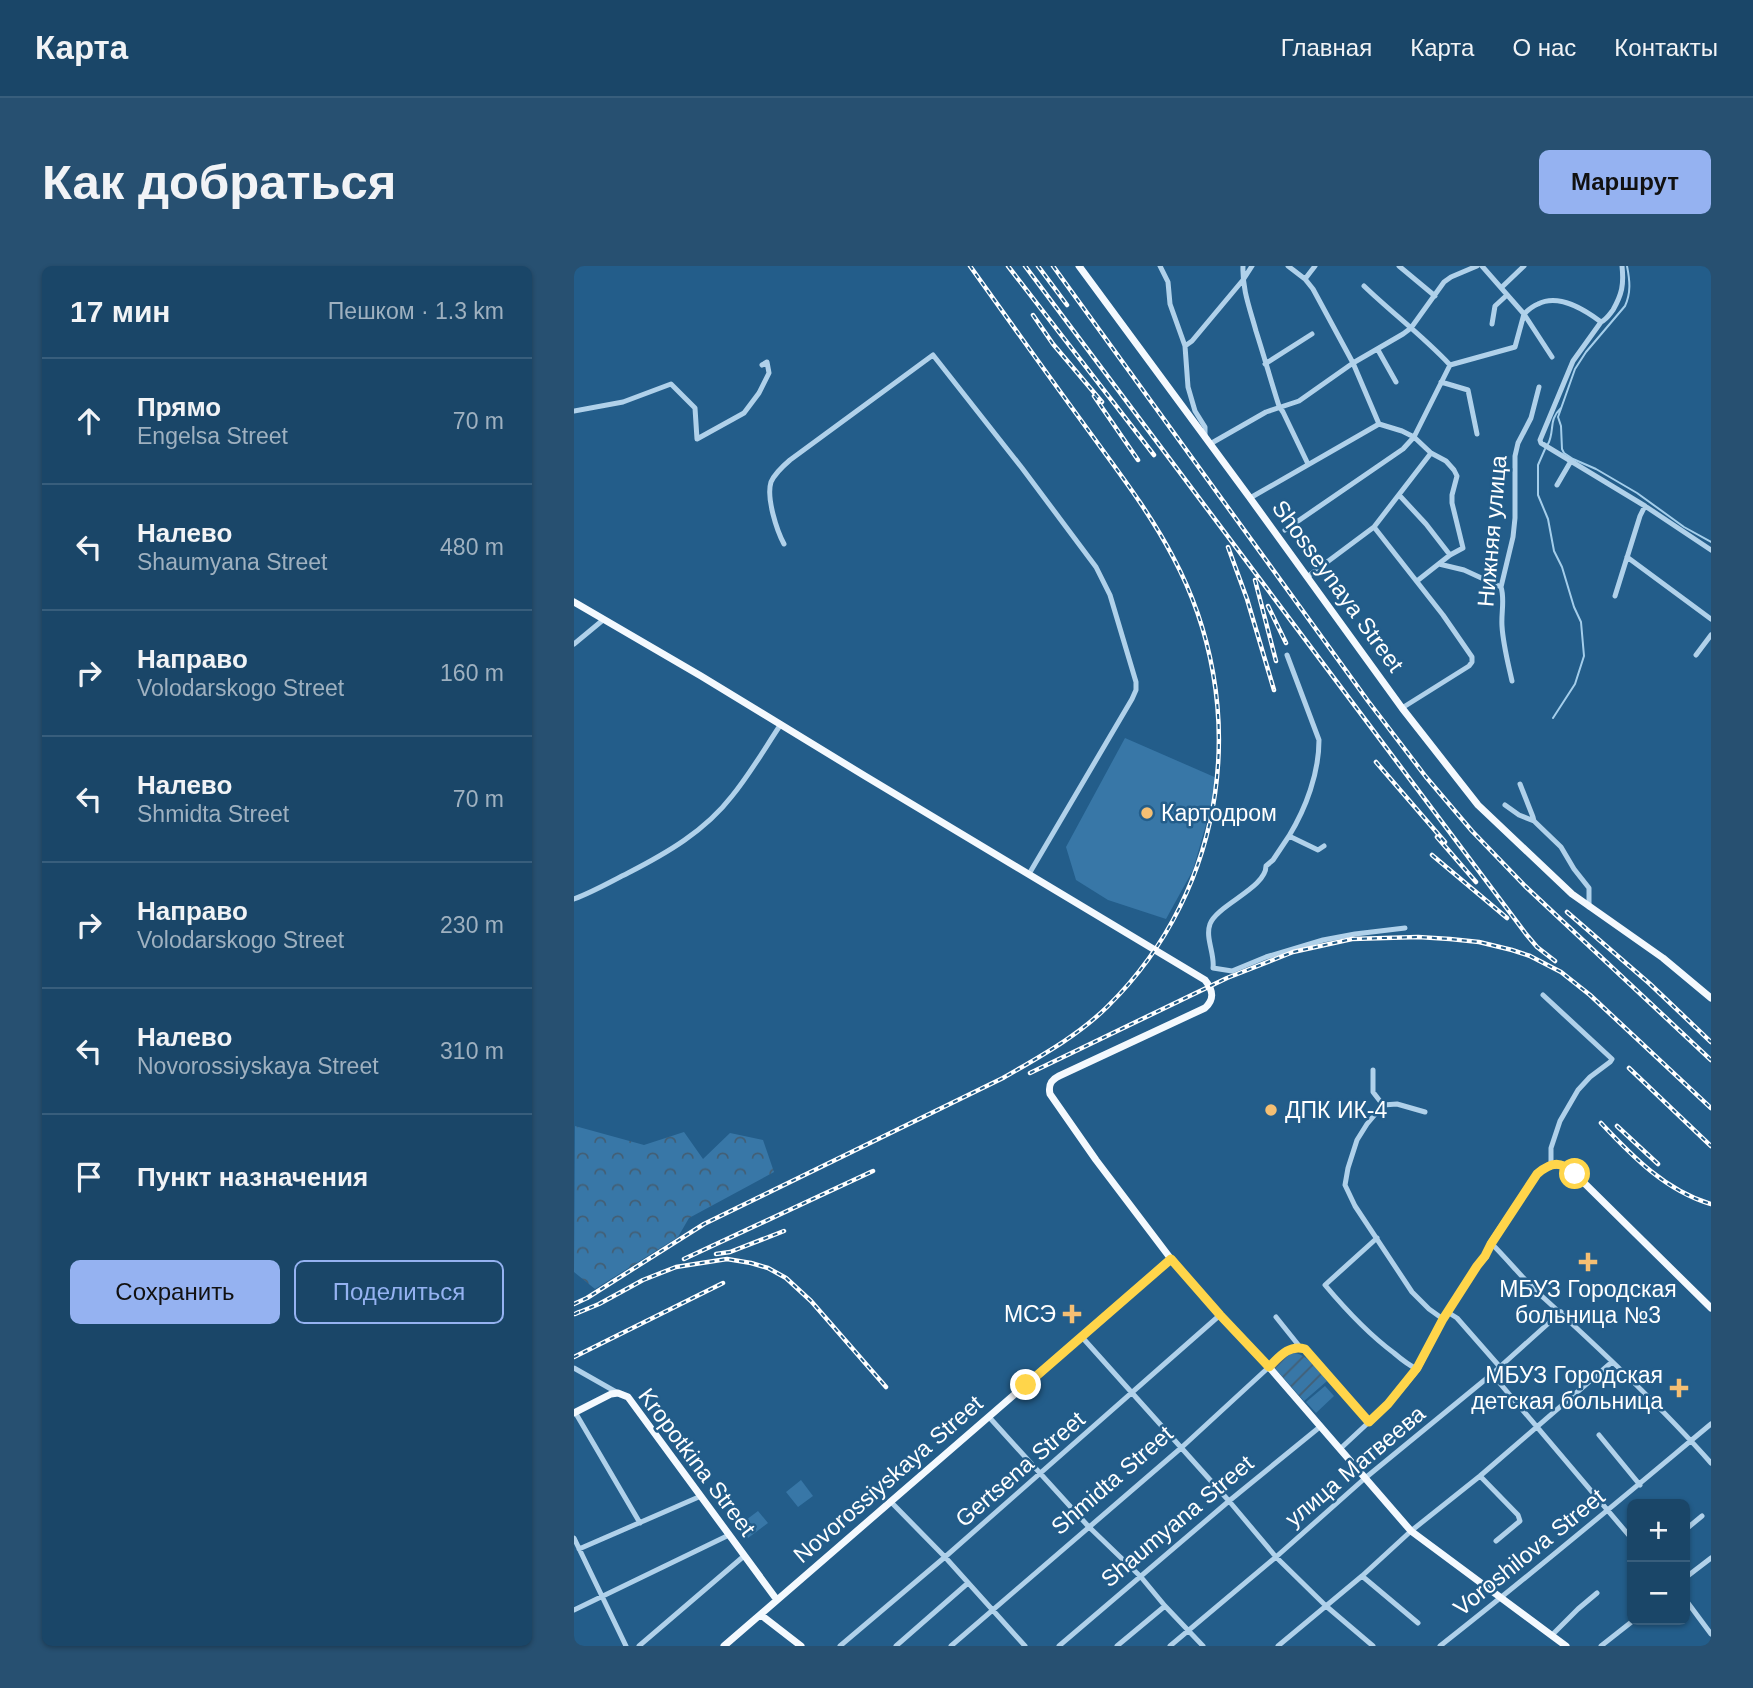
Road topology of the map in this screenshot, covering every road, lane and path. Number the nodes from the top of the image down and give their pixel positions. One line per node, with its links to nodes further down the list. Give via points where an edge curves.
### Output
1 (1079, 266): 36 (main road, Shosseynaya Street)
2 (1160, 266): 22 (street)
3 (1243, 266): 12 (street)
4 (1252, 266): 12 (street)
5 (1289, 266): 11 (street)
6 (1315, 266): 11 (street)
7 (1399, 266): 16 (street)
8 (1480, 266): 14 (street); 16 (street, via 1451,277)
9 (1524, 266): 14 (street)
10 (1622, 266): 18 (street, via 1621,296)
11 (1305, 279): 25 (street)
12 (1243, 280): 22 (street); 26 (street)
13 (1364, 286): 20 (street)
14 (1502, 288): 15 (street)
15 (1507, 295): 17 (street); 19 (street, via 1495,306)
16 (1435, 296): 20 (street)
17 (1524, 313): 18 (street, via 1540,302 1562,301); 24 (street); 28 (street, via 1515,347)
18 (1601, 322): 40 (street, via 1573,361 1540,440)
19 (1492, 324)
20 (1410, 328): 23 (street); 28 (street)
21 (1312, 334): 26 (street)
22 (1185, 346): 36 (street, via 1188,387)
23 (1378, 350): 25 (street); 29 (street)
24 (1552, 357)
25 (1353, 363): 32 (street, via 1299,401); 34 (street)
26 (1265, 364): 32 (street)
27 (762, 365): 33 (street, via 767,362 769,373 744,413 697,439 695,408 671,384 623,402)
28 (1450, 365): 30 (street)
29 (1396, 382)
30 (1441, 382): 35 (street, via 1468,390); 37 (street)
31 (1539, 387): 55 (street, Нижняя улица, via 1515,456 1515,518)
32 (1279, 406): 38 (street); 41 (street)
33 (574, 411)
34 (1379, 424): 37 (street); 41 (street)
35 (1477, 434)
36 (1205, 436): 38 (main road, Shosseynaya Street)
37 (1414, 437): 39 (street); 47 (street, via 1404,449)
38 (1210, 444): 44 (main road, Shosseynaya Street)
39 (1431, 453): 43 (street); 50 (street, via 1447,461 1457,476 1452,503 1463,548)
40 (1571, 461): 42 (street); 45 (street)
41 (1308, 464): 44 (street)
42 (1557, 485)
43 (1400, 496): 46 (street); 50 (street)
44 (1250, 498): 53 (main road, Shosseynaya Street)
45 (1645, 506): 49 (street); 51 (street)
46 (1374, 527): 53 (street); 54 (street)
47 (1285, 530)
48 (784, 544): 72 (street, via 770,491 780,469 933,355 1096,567 1110,594 1136,682 1132,699)
49 (1711, 550)
50 (1450, 555): 52 (street)
51 (1627, 557): 56 (street); 58 (street)
52 (1438, 564): 54 (street); 55 (street)
53 (1307, 577): 65 (main road, Shosseynaya Street)
54 (1417, 581): 65 (street, via 1472,662)
55 (1502, 587): 64 (street, Нижняя улица, via 1502,629)
56 (1615, 596)
57 (574, 602): 59 (main road)
58 (1711, 619)
59 (603, 620): 61 (street); 66 (main road)
60 (1711, 635): 63 (street)
61 (574, 644)
62 (1287, 655): 70 (street, via 1319,740 1310,790)
63 (1696, 655)
64 (1512, 681)
65 (1402, 708): 74 (main road, Shosseynaya Street, via 1478,805)
66 (781, 724): 72 (main road); 73 (street, via 732,797 706,824 666,853)
67 (1520, 784): 69 (street)
68 (1505, 804): 69 (street)
69 (1534, 821): 74 (street, via 1561,847 1589,888)
70 (1289, 836): 71 (street, via 1318,850); 76 (street, via 1258,882 1210,924)
71 (1324, 846)
72 (1029, 874): 77 (main road)
73 (574, 899)
74 (1589, 906): 79 (main road, Shosseynaya Street)
75 (1405, 928): 76 (street, via 1323,940 1231,971)
76 (1213, 968): 77 (street)
77 (1205, 980): 86 (main road, via 1213,994 1205,1008 1054,1079 1049,1090)
78 (1543, 995): 83 (street, via 1612,1059 1584,1083 1560,1121)
79 (1711, 998)
80 (1373, 1070): 81 (street, via 1373,1092)
81 (1383, 1105): 82 (street); 84 (street, via 1357,1140 1345,1185)
82 (1426, 1112)
83 (1551, 1165): 85 (main road, via 1537,1174); 87 (main road, via 1567,1166)
84 (1377, 1238): 90 (street, via 1414,1296); 98 (street, via 1325,1285 1363,1328)
85 (1491, 1244): 88 (street); 90 (main road)
86 (1171, 1259): 89 (main road); 92 (main road, Novorossiyskaya Street)
87 (1711, 1308)
88 (1561, 1312): 94 (street); 96 (street, улица Матвеева)
89 (1220, 1315): 95 (main road); 101 (street, Gertsena Street)
90 (1446, 1316): 96 (street, via 1457,1318); 98 (main road)
91 (1276, 1317): 93 (street)
92 (1081, 1336): 101 (street); 103 (main road, Novorossiyskaya Street)
93 (1300, 1347): 95 (main road, Shmidta Street, via 1286,1351); 104 (main road, via 1314,1357)
94 (1612, 1362): 107 (street); 109 (street)
95 (1269, 1367): 106 (main road); 110 (street, Shmidta Street)
96 (1500, 1367): 99 (street, улица Матвеева)
97 (574, 1368): 100 (street)
98 (1417, 1368): 104 (main road)
99 (1493, 1374): 107 (street); 115 (street, улица Матвеева)
100 (618, 1393): 102 (main road); 117 (main road, Kropotkina Street, via 628,1397)
101 (1132, 1394): 110 (street); 113 (street, Gertsena Street)
102 (574, 1413): 122 (street)
103 (989, 1418): 113 (street); 119 (main road, Novorossiyskaya Street)
104 (1369, 1422): 111 (street)
105 (1711, 1424): 109 (street, Voroshilova Street)
106 (1321, 1426): 111 (main road); 118 (street, Shaumyana Street)
107 (1536, 1427): 114 (street); 120 (street)
108 (1599, 1435): 116 (street)
109 (1691, 1441): 112 (street); 116 (street, Voroshilova Street)
110 (1181, 1447): 118 (street); 123 (street, Shmidta Street)
111 (1340, 1449): 115 (main road)
112 (1711, 1464)
113 (1040, 1474): 123 (street); 132 (street, Gertsena Street)
114 (1480, 1476): 125 (street); 129 (street, via 1521,1521)
115 (1364, 1479): 125 (main road); 133 (street, улица Матвеева)
116 (1640, 1485): 120 (street, Voroshilova Street)
117 (701, 1496): 122 (street); 127 (main road, Kropotkina Street)
118 (1229, 1501): 133 (street); 137 (street, Shaumyana Street)
119 (891, 1502): 132 (street); 142 (main road, Novorossiyskaya Street)
120 (1607, 1511): 126 (street); 141 (street, Voroshilova Street)
121 (1702, 1516): 124 (street)
122 (640, 1523): 130 (street)
123 (1088, 1526): 137 (street); 147 (street, Shmidta Street)
124 (1690, 1526)
125 (1411, 1531): 136 (street); 141 (main road)
126 (1627, 1533)
127 (729, 1535): 131 (main road, Kropotkina Street); 140 (street)
128 (574, 1538): 130 (street)
129 (1496, 1542)
130 (579, 1549): 140 (street)
131 (744, 1556): 142 (main road, Kropotkina Street); 158 (street, Kropotkina Street)
132 (945, 1557): 138 (street); 161 (street, Gertsena Street)
133 (1276, 1557): 144 (street); 151 (street, улица Матвеева)
134 (1711, 1558): 135 (street)
135 (1690, 1574)
136 (1362, 1576): 144 (street); 149 (street)
137 (1141, 1577): 143 (street); 155 (street, Shaumyana Street)
138 (968, 1583): 147 (street); 162 (street)
139 (1597, 1593): 153 (street)
140 (602, 1596): 146 (street); 157 (street)
141 (1501, 1598): 153 (main road); 173 (street, Voroshilova Street)
142 (778, 1600): 148 (main road, Novorossiyskaya Street)
143 (1165, 1606): 151 (street); 167 (street)
144 (1326, 1606): 154 (street); 172 (street)
145 (1690, 1606): 152 (street)
146 (574, 1610)
147 (992, 1610): 163 (street, Shmidta Street); 164 (street)
148 (761, 1615): 156 (main road); 159 (main road, Novorossiyskaya Street)
149 (1418, 1623)
150 (1628, 1625): 175 (street)
151 (1188, 1631): 168 (street, улица Матвеева); 169 (street)
152 (1710, 1632)
153 (1552, 1636): 174 (main road)
154 (1287, 1638): 170 (street); 171 (street)
155 (1068, 1639): 165 (street, Shaumyana Street); 166 (street)
156 (790, 1643): 160 (main road)
157 (626, 1646)
158 (639, 1646)
159 (724, 1646)
160 (801, 1646)
161 (840, 1646)
162 (896, 1646)
163 (951, 1646)
164 (1025, 1646)
165 (1059, 1646)
166 (1074, 1646)
167 (1117, 1646)
168 (1170, 1646)
169 (1203, 1646)
170 (1278, 1646)
171 (1293, 1646)
172 (1373, 1646)
173 (1440, 1646)
174 (1566, 1646)
175 (1601, 1646)

